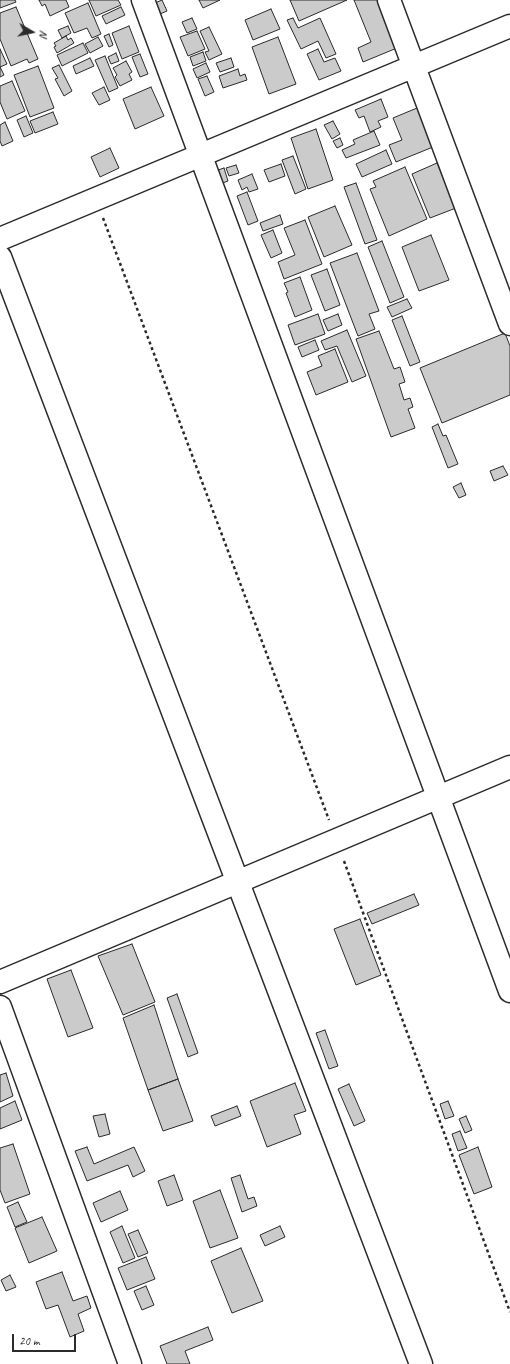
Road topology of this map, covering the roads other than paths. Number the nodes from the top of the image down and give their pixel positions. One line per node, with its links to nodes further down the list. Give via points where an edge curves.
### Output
1 (143, 0): 5 (street)
2 (389, 0): 4 (street)
3 (510, 26): 4 (street)
4 (414, 66): 5 (street); 8 (street)
5 (201, 156): 6 (street); 10 (street)
6 (0, 239)
7 (0, 257): 11 (street)
8 (510, 324)
9 (510, 767): 10 (street)
10 (438, 797): 11 (street); 13 (street)
11 (237, 882): 12 (street); 16 (street)
12 (0, 982)
13 (510, 991)
14 (0, 1007): 15 (street)
15 (130, 1364)
16 (421, 1364)

